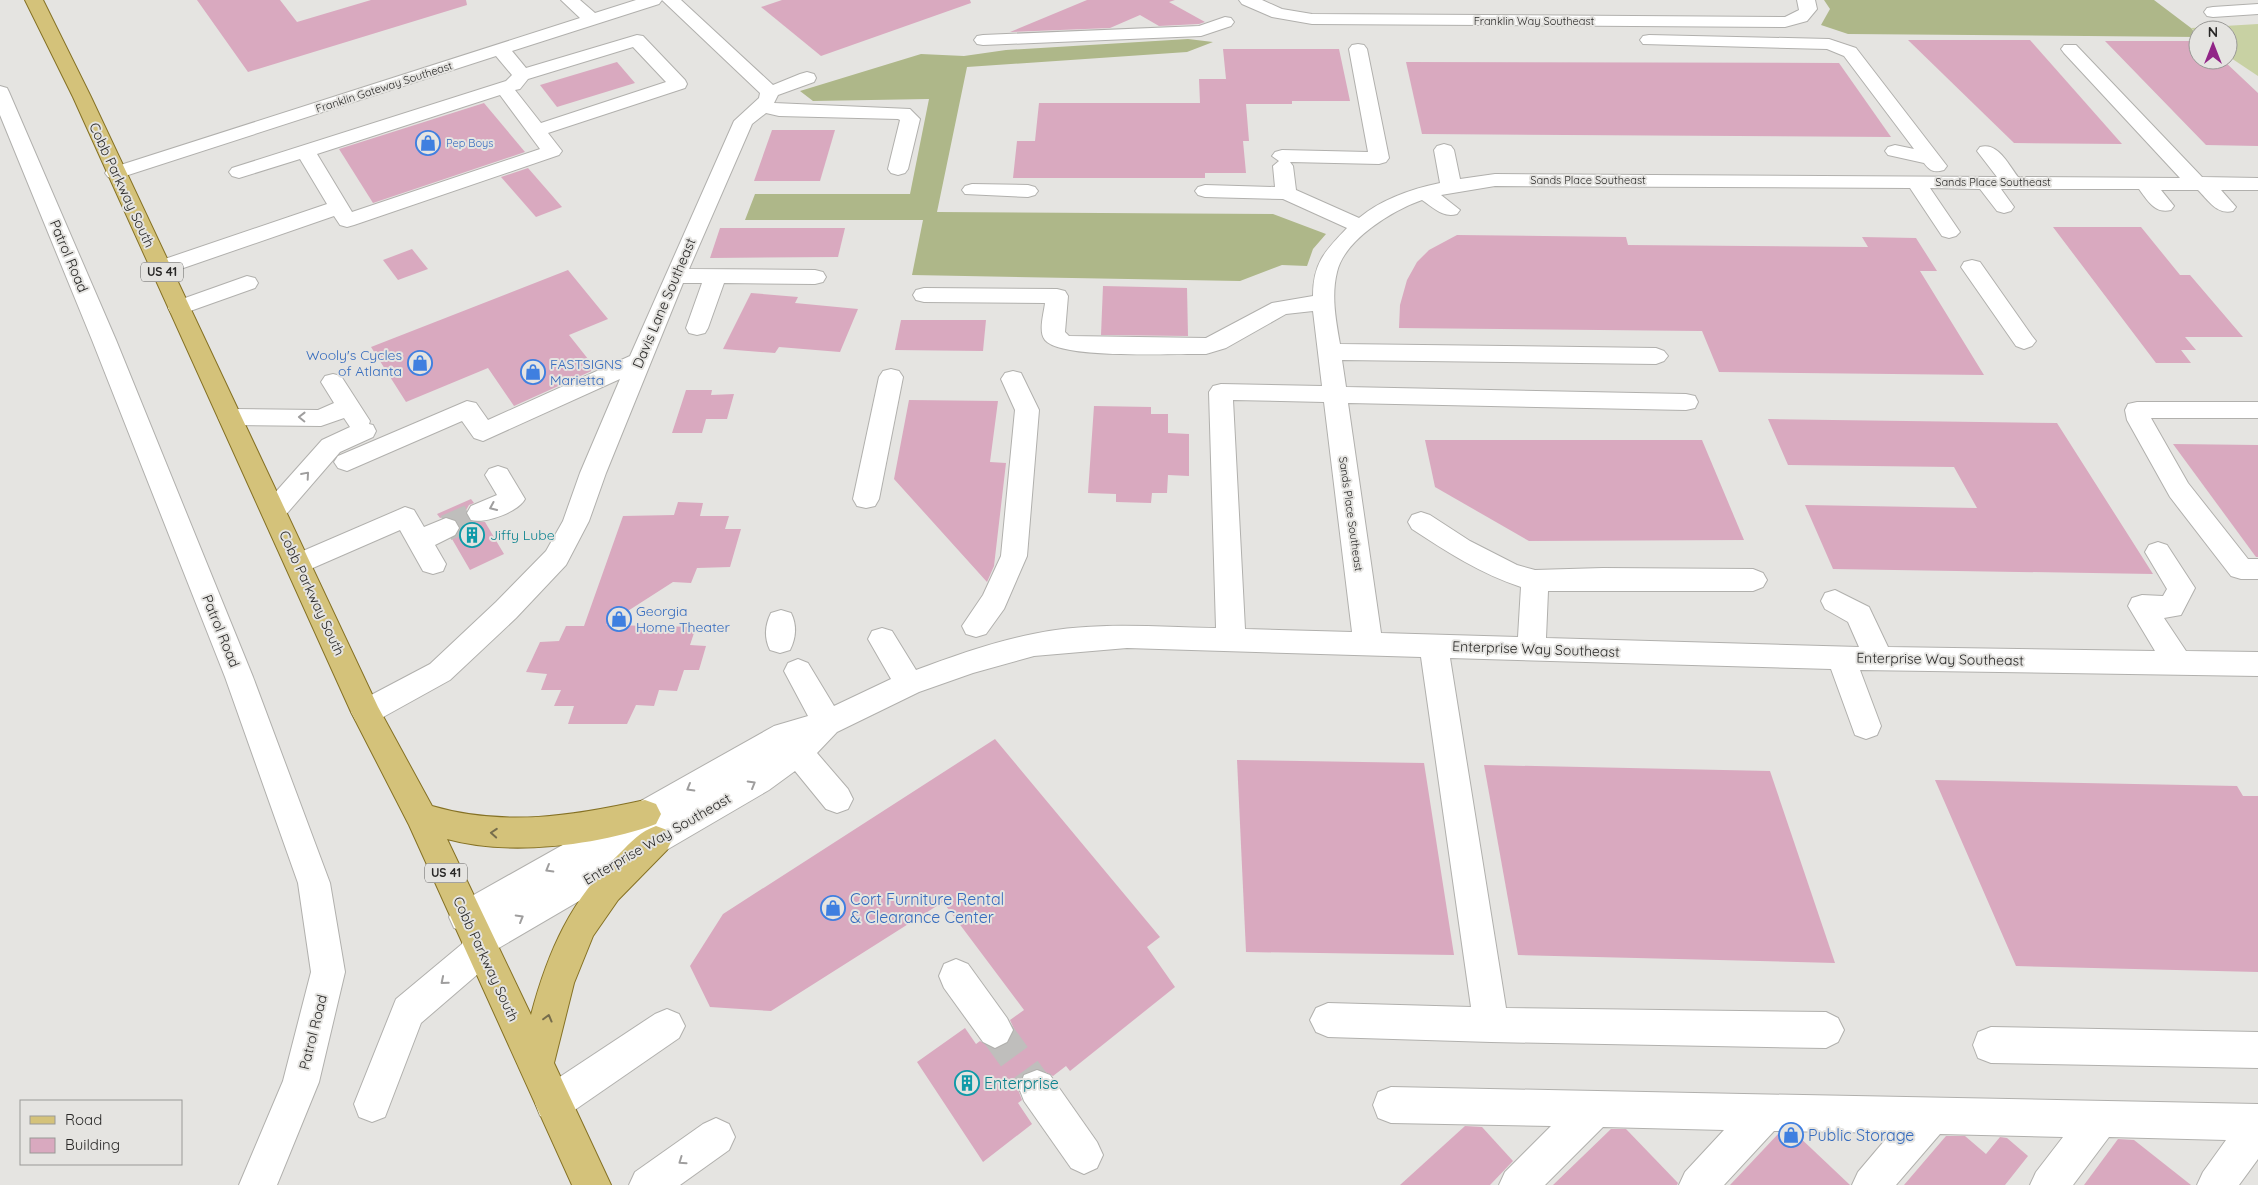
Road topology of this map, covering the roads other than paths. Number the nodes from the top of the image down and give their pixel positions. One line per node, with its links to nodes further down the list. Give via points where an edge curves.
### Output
1 (570, 0): 9 (street)
2 (653, 0): 9 (street, Franklin Gateway Southeast)
3 (671, 0): 20 (street)
4 (1248, 0): 5 (street, Franklin Way Southeast, via 1266,10 1294,17 1337,12 1620,14 1785,22 1805,15 1808,9)
5 (1806, 0)
6 (37, 1): 31 (main road, Cobb Parkway South / US 41)
7 (2258, 9): 8 (street)
8 (2212, 12)
9 (592, 20): 14 (street, Franklin Gateway Southeast)
10 (1225, 22): 11 (street, via 1201,31)
11 (983, 40)
12 (1627, 40): 28 (street, via 1829,44 1850,52)
13 (2070, 48): 37 (street)
14 (500, 49): 16 (street); 31 (street, Franklin Gateway Southeast)
15 (1358, 49): 22 (street)
16 (522, 75): 18 (street, via 518,82); 23 (street, via 637,40 678,84)
17 (807, 78): 20 (street)
18 (504, 88): 23 (street); 25 (street)
19 (0, 92): 132 (street, Patrol Road, via 239,677 314,884 328,972 301,1082)
20 (766, 99): 29 (street, via 788,110 903,113 910,119); 54 (street, Davis Lane Southeast, via 744,121)
21 (1353, 119): 22 (street)
22 (1373, 119): 43 (street, via 1379,158 1282,161)
23 (536, 131): 46 (street, via 552,151 347,221)
24 (1444, 150): 39 (street)
25 (305, 151): 30 (street); 46 (street)
26 (1895, 151): 28 (street)
27 (1987, 151): 35 (street)
28 (1931, 158): 33 (street)
29 (898, 169)
30 (239, 172)
31 (115, 173): 53 (main road, Cobb Parkway South / US 41)
32 (1916, 182): 33 (street, Sands Place Southeast); 39 (street, Sands Place Southeast, via 1521,180); 51 (street)
33 (1950, 182): 34 (street, Sands Place Southeast)
34 (1986, 182): 35 (street, Sands Place Southeast); 47 (street)
35 (2012, 182): 36 (street, Sands Place Southeast)
36 (2144, 183): 37 (street, Sands Place Southeast); 45 (street)
37 (2200, 184): 38 (street, Sands Place Southeast); 48 (street)
38 (2258, 184)
39 (1451, 186): 44 (street, Sands Place Southeast)
40 (972, 190): 41 (street)
41 (1028, 191)
42 (1205, 191): 43 (street)
43 (1286, 192): 50 (street)
44 (1425, 192): 49 (street); 50 (street, Sands Place Southeast, via 1410,197)
45 (2164, 206)
46 (339, 207): 53 (street)
47 (2004, 207)
48 (2226, 207)
49 (1450, 210)
50 (1360, 226): 59 (street, Sands Place Southeast, via 1327,266)
51 (1949, 232)
52 (1972, 267): 62 (street)
53 (161, 268): 60 (main road, Cobb Parkway South / US 41)
54 (675, 276): 55 (street); 65 (street, Davis Lane Southeast)
55 (715, 276): 56 (street); 61 (street)
56 (815, 277)
57 (247, 283): 60 (street)
58 (924, 295): 59 (street, via 1057,296 1053,335 1062,342 1078,345 1206,346 1218,343 1280,308)
59 (1324, 302): 63 (street, Sands Place Southeast)
60 (179, 308): 73 (main road, Cobb Parkway South / US 41)
61 (697, 328)
62 (2024, 341)
63 (1329, 352): 64 (street); 69 (street, Sands Place Southeast)
64 (1656, 356)
65 (640, 361): 74 (street, via 483,432 467,408); 103 (street, Davis Lane Southeast, via 576,522 556,558 440,672)
66 (891, 377): 77 (street)
67 (1013, 379): 96 (street, via 1027,410 1014,556 994,601 971,618)
68 (333, 382): 71 (street)
69 (1335, 394): 70 (street); 92 (street, via 1221,392); 93 (street, Sands Place Southeast)
70 (1686, 402)
71 (349, 406): 73 (street, one-way to 73, via 321,418); 74 (street)
72 (2258, 410): 86 (street, via 2137,410 2139,420 2179,490)
73 (230, 417): 78 (main road, Cobb Parkway South / US 41)
74 (370, 440): 75 (street); 78 (street, one-way to 74, via 331,446)
75 (347, 462)
76 (498, 475): 79 (street, one-way to 79, via 512,499)
77 (866, 500)
78 (274, 512): 84 (main road, Cobb Parkway South / US 41)
79 (480, 513)
80 (1422, 522): 88 (street, via 1506,572)
81 (446, 528): 82 (street)
82 (419, 541): 84 (street, via 405,517); 85 (street)
83 (2158, 552): 99 (street, via 2181,588 2171,607 2142,606)
84 (299, 564): 103 (main road, Cobb Parkway South / US 41)
85 (433, 564)
86 (2250, 569): 89 (street)
87 (1753, 580): 88 (street)
88 (1535, 581): 95 (street)
89 (2258, 590)
90 (1836, 601): 98 (street, via 1859,615)
91 (882, 639): 102 (street)
92 (1231, 640): 93 (street, Enterprise Way Southeast); 96 (street, Enterprise Way Southeast, via 1127,637 1078,640)
93 (1368, 644): 94 (street, Enterprise Way Southeast)
94 (1434, 646): 95 (street, Enterprise Way Southeast); 113 (street)
95 (1532, 648): 97 (street, Enterprise Way Southeast)
96 (994, 656): 102 (street, Enterprise Way Southeast)
97 (1841, 658): 98 (street, Enterprise Way Southeast); 105 (street)
98 (1879, 659): 99 (street, Enterprise Way Southeast)
99 (2178, 663): 100 (street, Enterprise Way Southeast)
100 (2258, 664)
101 (798, 671): 104 (street)
102 (909, 684): 104 (street, Enterprise Way Southeast)
103 (366, 712): 108 (main road, Cobb Parkway South / US 41)
104 (828, 723): 106 (street, Enterprise Way Southeast); 109 (street, Enterprise Way Southeast, one-way to 109, via 785,735)
105 (1866, 726)
106 (798, 752): 107 (street); 109 (street, Enterprise Way Southeast, one-way to 106, via 758,781)
107 (837, 799)
108 (420, 817): 109 (main road, one-way to 108, via 518,834 467,830); 110 (main road, Cobb Parkway South / US 41)
109 (650, 827): 110 (street, Enterprise Way Southeast); 119 (main road, one-way to 109, via 555,994 577,934)
110 (475, 936): 119 (main road, Cobb Parkway South / US 41); 122 (street, Enterprise Way Southeast, one-way to 122, via 408,1011)
111 (956, 976): 115 (street)
112 (1328, 1020): 113 (street)
113 (1491, 1025): 116 (street)
114 (667, 1026): 121 (street)
115 (995, 1030)
116 (1826, 1030)
117 (1991, 1045): 118 (street)
118 (2258, 1050)
119 (535, 1065): 121 (main road, Cobb Parkway South / US 41)
120 (1037, 1088): 131 (street)
121 (553, 1103): 133 (main road, Cobb Parkway South / US 41)
122 (372, 1104)
123 (1392, 1105): 124 (street)
124 (1596, 1109): 125 (street); 135 (street)
125 (1766, 1112): 126 (street); 136 (street)
126 (1931, 1116): 127 (street); 137 (street)
127 (2100, 1119): 128 (street); 138 (street)
128 (2258, 1122)
129 (2258, 1128): 139 (street)
130 (716, 1137): 134 (street, one-way to 134)
131 (1084, 1155)
132 (258, 1185)
133 (592, 1185)
134 (648, 1185)
135 (1518, 1185)
136 (1698, 1185)
137 (1871, 1185)
138 (2049, 1185)
139 (2216, 1185)

